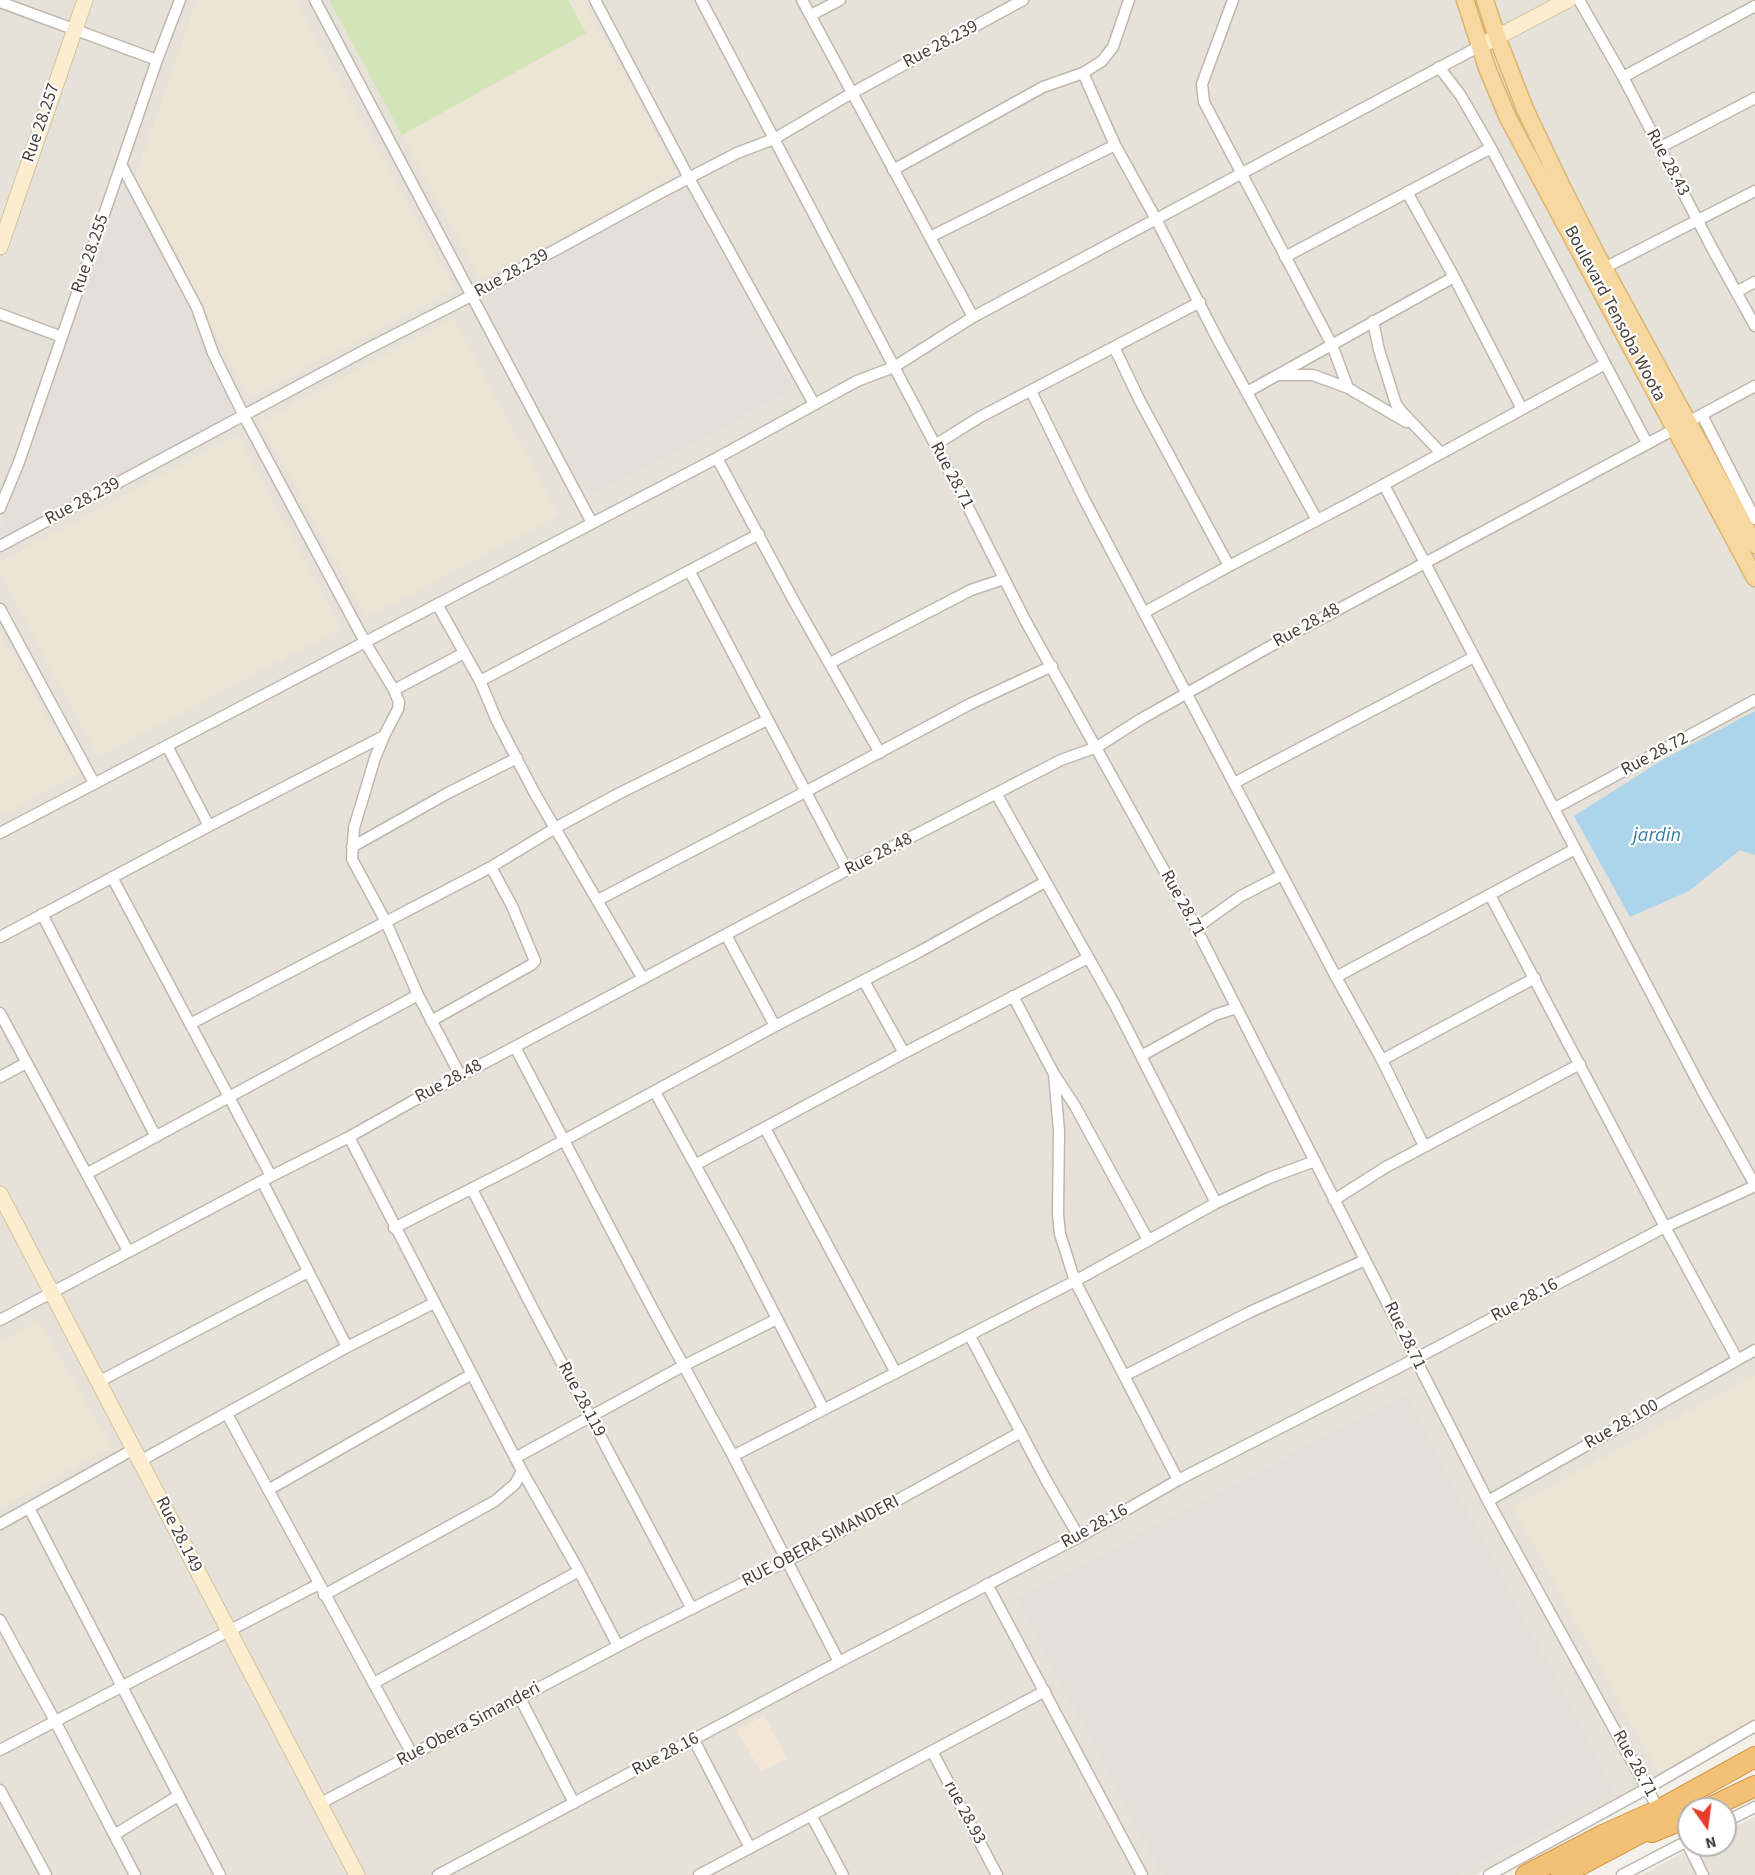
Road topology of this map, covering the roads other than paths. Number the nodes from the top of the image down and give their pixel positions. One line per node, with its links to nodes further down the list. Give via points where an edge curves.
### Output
1 (85, 0): 18 (street, Rue 28.257)
2 (180, 0): 21 (street, Rue 28.255)
3 (315, 0): 46 (street)
4 (595, 0): 34 (street)
5 (701, 0): 27 (street, Rue 28.71)
6 (802, 0): 17 (street)
7 (840, 0): 17 (street)
8 (1023, 0): 25 (street, Rue 28.239)
9 (1130, 0): 23 (street, via 1113,47 1102,61)
10 (1233, 0): 33 (street, via 1202,91)
11 (1465, 0): 20 (main road, Boulevard Tensoba Woota)
12 (1485, 0): 19 (main road, Boulevard Tensoba Woota)
13 (1568, 0): 19 (street)
14 (1580, 0): 24 (street, Rue 28.43)
15 (0, 2): 18 (street)
16 (1755, 6): 24 (street)
17 (811, 15): 25 (street)
18 (75, 28): 21 (street); 40 (street, Rue 28.257)
19 (1497, 37): 20 (street); 42 (main road, Boulevard Tensoba Woota, via 1525,110)
20 (1480, 46): 22 (street); 65 (main road, Boulevard Tensoba Woota, via 1508,118)
21 (158, 60): 31 (street, Rue 28.255)
22 (1439, 67): 29 (street); 33 (street)
23 (1083, 73): 28 (street); 32 (street, via 1043,87)
24 (1623, 77): 30 (street, Rue 28.43)
25 (852, 93): 27 (street, Rue 28.239); 32 (street)
26 (1755, 98): 30 (street)
27 (774, 139): 34 (street, Rue 28.239); 56 (street, Rue 28.71)
28 (1115, 145): 37 (street); 39 (street)
29 (1491, 148): 36 (street); 55 (street)
30 (1659, 148): 38 (street, Rue 28.43)
31 (122, 166): 52 (street, Rue 28.255); 64 (street, via 197,308 213,353)
32 (893, 170): 39 (street)
33 (1241, 174): 37 (street); 41 (street)
34 (689, 178): 46 (street, Rue 28.239); 62 (street)
35 (1755, 191): 38 (street)
36 (1407, 192): 41 (street); 43 (street)
37 (1156, 219): 47 (street); 49 (street)
38 (1698, 220): 42 (street); 45 (street, Rue 28.43)
39 (930, 237): 49 (street)
40 (0, 247)
41 (1285, 256): 53 (street)
42 (1605, 268): 65 (main road, Boulevard Tensoba Woota)
43 (1454, 277): 50 (street); 63 (street)
44 (1755, 282): 45 (street)
45 (1736, 292): 51 (street, Rue 28.43)
46 (471, 296): 64 (street, Rue 28.239); 75 (street)
47 (1200, 302): 54 (street); 61 (street)
48 (0, 314): 52 (street)
49 (973, 317): 56 (street)
50 (1373, 321): 53 (street); 66 (street, via 1396,404)
51 (1755, 326)
52 (62, 337): 72 (street, Rue 28.255)
53 (1332, 345): 57 (street); 59 (street)
54 (1114, 347): 60 (street); 80 (street)
55 (1605, 364): 63 (street); 67 (street)
56 (894, 367): 62 (street); 68 (street, Rue 28.71)
57 (1278, 375): 59 (street, via 1312,375); 61 (street)
58 (1755, 386): 65 (street, Rue 28.48)
59 (1348, 388): 66 (street)
60 (1030, 391): 68 (street); 86 (street)
61 (1246, 392): 74 (street)
62 (814, 404): 70 (street)
63 (1522, 409): 69 (street)
64 (244, 416): 78 (street, Rue 28.239); 87 (street)
65 (1689, 422): 67 (street, Rue 28.48); 73 (street); 77 (main road, Boulevard Tensoba Woota); 82 (main road, Boulevard Tensoba Woota)
66 (1414, 426): 69 (street)
67 (1647, 443): 79 (street, Rue 28.48)
68 (935, 445): 83 (street, Rue 28.71)
69 (1441, 453): 71 (street)
70 (717, 458): 75 (street); 76 (street)
71 (1384, 485): 74 (street); 79 (street)
72 (0, 508)
73 (1755, 519)
74 (1317, 520): 80 (street)
75 (592, 523): 84 (street)
76 (759, 534): 81 (street); 90 (street)
77 (1755, 545)
78 (0, 546)
79 (1425, 563): 89 (street); 94 (street, Rue 28.48)
80 (1229, 566): 86 (street)
81 (690, 572): 92 (street); 96 (street)
82 (1755, 578)
83 (1004, 579): 90 (street, via 971,590); 91 (street, Rue 28.71)
84 (437, 604): 87 (street); 88 (street)
85 (0, 609): 102 (street)
86 (1145, 612): 94 (street)
87 (366, 642): 93 (street); 98 (street)
88 (464, 653): 92 (street); 93 (street)
89 (1474, 657): 103 (street); 106 (street)
90 (830, 663): 100 (street)
91 (1052, 666): 99 (street, Rue 28.71); 100 (street, via 970,704)
92 (480, 681): 101 (street)
93 (394, 690): 97 (street, via 398,709)
94 (1186, 693): 99 (street, Rue 28.48); 103 (street)
95 (1755, 700): 106 (street, Rue 28.72)
96 (767, 720): 104 (street); 108 (street)
97 (384, 736): 107 (street); 110 (street, via 364,793)
98 (167, 747): 102 (street); 107 (street)
99 (1096, 747): 105 (street, Rue 28.48, via 1061,760); 121 (street, Rue 28.71)
100 (880, 753): 104 (street)
101 (517, 758): 108 (street); 110 (street)
102 (94, 783): 109 (street)
103 (1234, 783): 114 (street)
104 (805, 792): 113 (street); 118 (street)
105 (997, 795): 113 (street, Rue 28.48); 116 (street)
106 (1555, 808): 111 (street)
107 (209, 826): 115 (street)
108 (557, 827): 112 (street); 118 (street)
109 (0, 833)
110 (352, 847): 120 (street, via 352,859)
111 (1575, 849): 117 (street); 156 (street)
112 (491, 867): 120 (street); 133 (street, via 535,961)
113 (847, 870): 122 (street, Rue 28.48)
114 (1282, 875): 121 (street); 125 (street)
115 (112, 877): 119 (street); 134 (street)
116 (1045, 882): 124 (street); 128 (street)
117 (1490, 895): 125 (street); 126 (street)
118 (598, 900): 127 (street)
119 (42, 914): 123 (street); 148 (street)
120 (386, 922): 129 (street); 134 (street)
121 (1196, 928): 131 (street, Rue 28.71)
122 (726, 935): 127 (street, Rue 28.48); 135 (street)
123 (0, 937)
124 (1088, 958): 130 (street); 138 (street)
125 (1336, 977): 139 (street)
126 (1535, 978): 139 (street); 141 (street)
127 (643, 979): 136 (street, Rue 28.48)
128 (864, 981): 135 (street); 137 (street)
129 (418, 995): 133 (street); 146 (street)
130 (1013, 996): 137 (street); 142 (street)
131 (1236, 1008): 138 (street, via 1215,1015); 152 (street, Rue 28.71)
132 (0, 1013): 140 (street)
133 (431, 1021): 143 (street)
134 (190, 1024): 146 (street)
135 (775, 1026): 145 (street)
136 (515, 1047): 143 (street, Rue 28.48); 150 (street)
137 (904, 1053): 147 (street)
138 (1141, 1056): 160 (street)
139 (1382, 1060): 151 (street)
140 (26, 1063): 144 (street); 154 (street)
141 (1580, 1064): 151 (street); 161 (street)
142 (1054, 1074): 163 (street); 167 (street, via 1060,1234)
143 (460, 1076): 149 (street, Rue 28.48)
144 (0, 1077)
145 (655, 1092): 150 (street); 153 (street)
146 (229, 1098): 148 (street); 155 (street)
147 (765, 1128): 153 (street); 178 (street)
148 (156, 1137): 154 (street)
149 (349, 1137): 155 (street, Rue 28.48); 162 (street)
150 (564, 1139): 157 (street); 177 (street)
151 (1424, 1146): 159 (street)
152 (1315, 1161): 159 (street, Rue 28.71); 160 (street)
153 (695, 1165): 170 (street)
154 (88, 1173): 164 (street)
155 (266, 1178): 164 (street, Rue 28.48); 166 (street)
156 (1755, 1185): 161 (street, Rue 28.16)
157 (472, 1189): 162 (street); 184 (street, Rue 28.119)
158 (0, 1194): 168 (street, Rue 28.149)
159 (1334, 1200): 165 (street, Rue 28.71)
160 (1216, 1203): 163 (street)
161 (1665, 1227): 175 (street, Rue 28.16); 176 (street)
162 (394, 1228): 169 (street)
163 (1148, 1240): 167 (street)
164 (128, 1251): 168 (street, Rue 28.48)
165 (1365, 1260): 175 (street, Rue 28.71); 180 (street, via 1250,1312)
166 (308, 1272): 173 (street); 181 (street)
167 (1075, 1281): 172 (street); 180 (street)
168 (52, 1292): 171 (street, Rue 28.48); 181 (street, Rue 28.149)
169 (434, 1303): 173 (street); 179 (street)
170 (777, 1318): 177 (street); 182 (street)
171 (0, 1320)
172 (970, 1336): 178 (street); 185 (street)
173 (347, 1347): 183 (street)
174 (1755, 1350): 176 (street, Rue 28.100)
175 (1415, 1359): 190 (street, Rue 28.16); 192 (street, Rue 28.71)
176 (1737, 1359): 192 (street, Rue 28.100)
177 (683, 1366): 184 (street); 187 (street)
178 (896, 1373): 182 (street)
179 (472, 1374): 188 (street); 191 (street)
180 (1124, 1376): 190 (street)
181 (98, 1382): 186 (street, Rue 28.149)
182 (823, 1408): 187 (street)
183 (227, 1414): 186 (street); 191 (street)
184 (590, 1418): 188 (street); 201 (street, Rue 28.119)
185 (1021, 1432): 195 (street); 196 (street, RUE OBERA SIMANDERI)
186 (137, 1455): 193 (street); 203 (street, Rue 28.149)
187 (733, 1456): 196 (street)
188 (515, 1458): 189 (street)
189 (522, 1471): 197 (street); 200 (street, via 515,1484 495,1501)
190 (1178, 1480): 195 (street, Rue 28.16)
191 (268, 1490): 198 (street)
192 (1488, 1501): 220 (street, Rue 28.71)
193 (29, 1509): 194 (street); 207 (street)
194 (0, 1524)
195 (1079, 1537): 199 (street, Rue 28.16)
196 (788, 1561): 201 (street, RUE OBERA SIMANDERI); 205 (street)
197 (579, 1571): 204 (street); 206 (street)
198 (319, 1584): 200 (street); 203 (street)
199 (987, 1584): 205 (street, Rue 28.16); 208 (street)
200 (324, 1595): 206 (street)
201 (692, 1610): 204 (street, RUE OBERA SIMANDERI)
202 (0, 1620): 210 (street)
203 (228, 1632): 207 (street); 225 (street, Rue 28.149)
204 (618, 1646): 209 (street, Rue Obera Simanderi)
205 (839, 1662): 212 (street, Rue 28.16)
206 (374, 1683): 216 (street)
207 (123, 1687): 210 (street); 222 (street)
208 (1045, 1691): 215 (street); 244 (street)
209 (520, 1698): 216 (street, Rue Obera Simanderi); 224 (street)
210 (55, 1721): 214 (street); 231 (street)
211 (1755, 1726): 220 (street)
212 (694, 1740): 224 (street, Rue 28.16); 233 (street)
213 (1755, 1742): 227 (highway, via 1713,1767)
214 (0, 1750)
215 (932, 1751): 228 (street); 243 (street, rue 28.93)
216 (412, 1754): 225 (street, Rue Obera Simanderi)
217 (1755, 1757): 227 (highway)
218 (1755, 1771): 234 (highway)
219 (1755, 1786): 223 (highway)
220 (1646, 1788): 227 (street, Rue 28.71); 245 (street)
221 (0, 1790): 236 (street)
222 (178, 1796): 231 (street); 238 (street)
223 (1732, 1797)
224 (574, 1803): 240 (street, Rue 28.16)
225 (320, 1804): 239 (street, Rue 28.149)
226 (1755, 1808): 229 (street)
227 (1659, 1810): 234 (highway)
228 (812, 1815): 233 (street); 242 (street)
229 (1737, 1816)
230 (1677, 1821): 234 (highway)
231 (114, 1835): 237 (street)
232 (1677, 1847): 248 (street)
233 (750, 1848): 241 (street)
234 (1598, 1849): 246 (highway); 247 (highway)
235 (1695, 1857): 249 (street)
236 (46, 1875)
237 (135, 1875)
238 (220, 1875)
239 (357, 1875)
240 (438, 1875)
241 (699, 1875)
242 (843, 1875)
243 (997, 1875)
244 (1142, 1875)
245 (1488, 1875)
246 (1526, 1875)
247 (1561, 1875)
248 (1622, 1875)
249 (1703, 1875)

